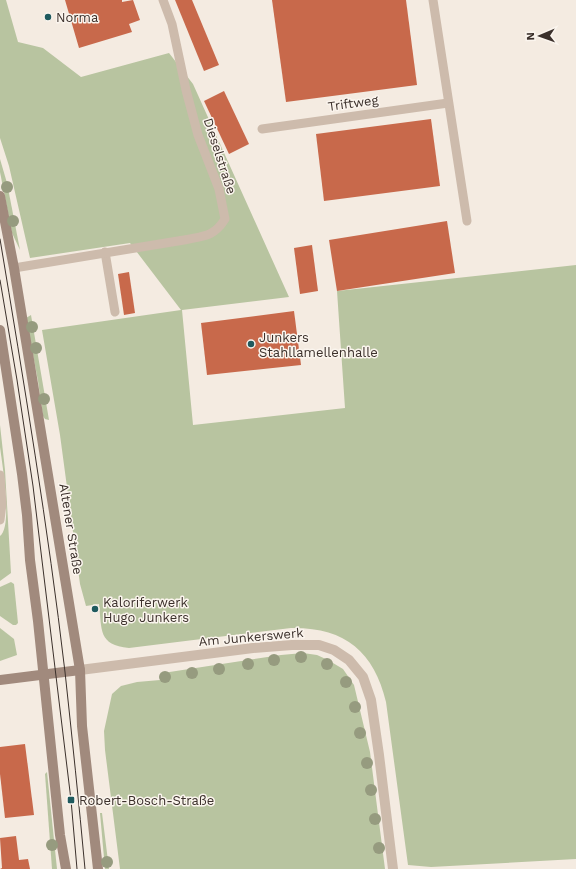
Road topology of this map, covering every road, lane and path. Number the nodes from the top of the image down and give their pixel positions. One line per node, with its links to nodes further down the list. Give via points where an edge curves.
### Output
1 (163, 0): 7 (lane, Dieselstraße, via 172,24 198,135 219,189 225,219 220,228 210,235)
2 (432, 0): 3 (lane)
3 (448, 103): 4 (lane, Triftweg); 6 (lane)
4 (262, 129)
5 (0, 196): 8 (main road, Altener Straße)
6 (467, 221)
7 (106, 252): 8 (lane, Dieselstraße); 9 (lane)
8 (14, 268): 13 (main road, Altener Straße)
9 (115, 312)
10 (0, 330): 14 (main road, via 22,474)
11 (0, 478): 12 (lane)
12 (0, 520)
13 (80, 670): 14 (main road); 17 (main road, Altener Straße, via 82,726); 18 (street, Am Junkerswerk, via 292,645 320,645 334,650 349,660 362,677 371,700)
14 (42, 674): 15 (main road); 16 (main road)
15 (0, 680)
16 (66, 869)
17 (98, 869)
18 (393, 869)

